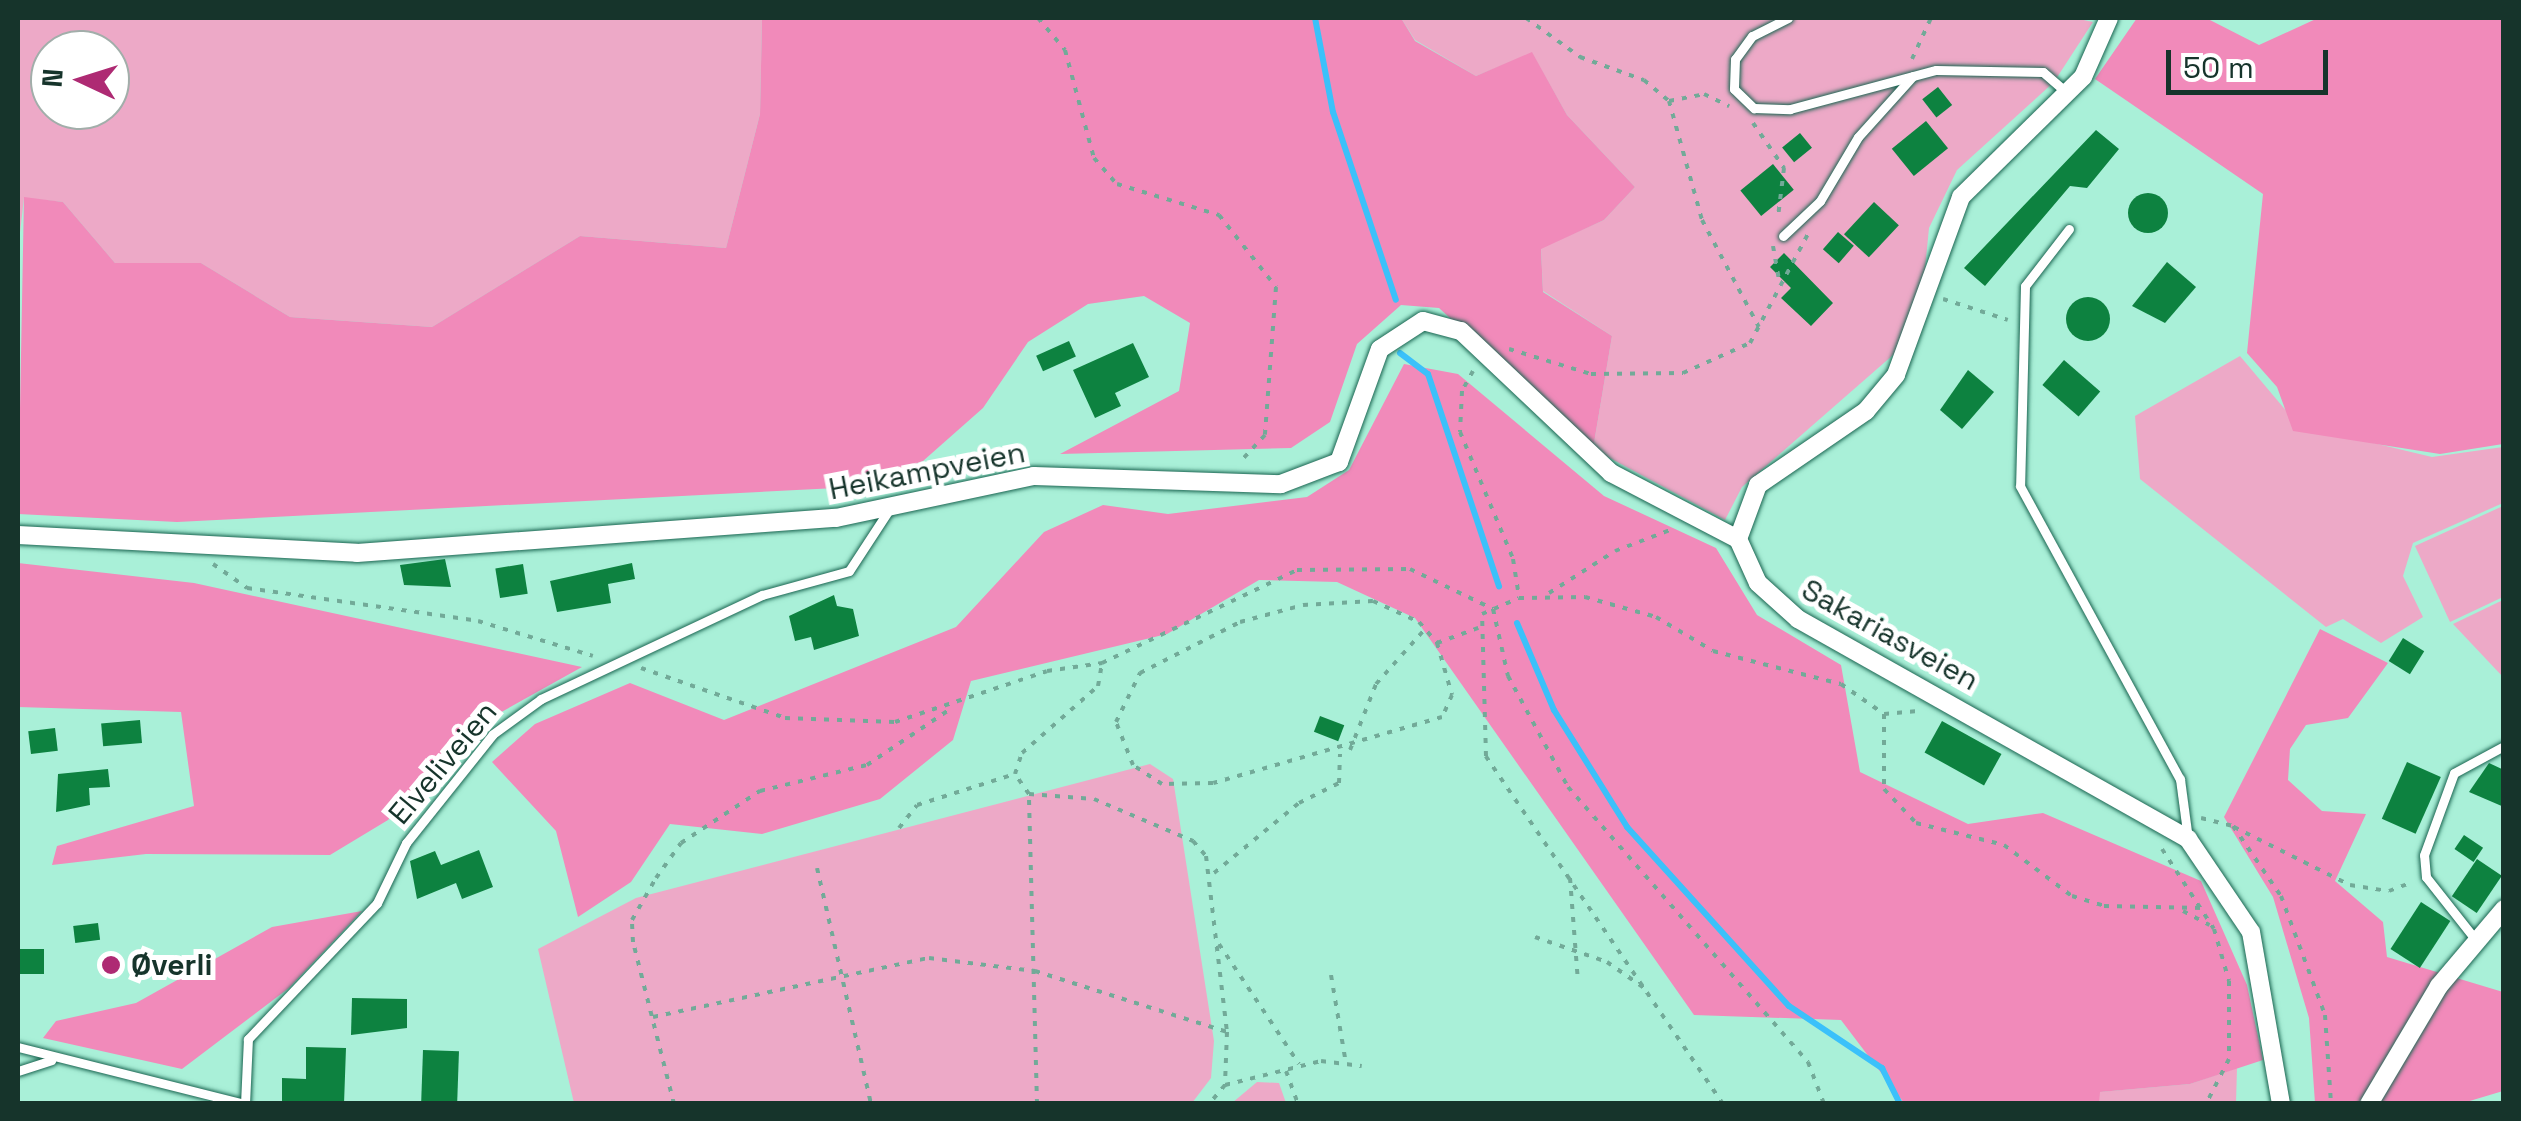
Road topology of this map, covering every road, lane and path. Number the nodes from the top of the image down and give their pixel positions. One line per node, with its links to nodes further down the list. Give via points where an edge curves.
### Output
1 (1038, 18): 14 (path, via 1065,50 1094,158 1117,184 1219,215 1276,287 1265,435 1255,454)
2 (1526, 18): 7 (path, via 1554,42)
3 (1788, 18): 5 (lane, via 1752,36 1734,59 1734,88 1754,108 1790,109)
4 (2109, 18): 6 (street)
5 (1913, 76): 6 (lane, via 2043,72); 9 (lane, via 1858,137 1820,201)
6 (2067, 94): 10 (street, via 1970,183)
7 (1669, 101): 12 (path, via 1702,220); 12 (path, via 1704,94 1732,108 1780,157 1779,280)
8 (2069, 229): 11 (lane, via 2025,286)
9 (1782, 236)
10 (1930, 297): 11 (path); 18 (street, via 1896,375 1866,410 1758,484)
11 (2023, 322): 31 (lane, via 2017,472 2025,502 2166,751)
12 (1760, 328): 13 (path, via 1732,354 1650,378 1590,374 1524,347)
13 (1489, 358): 14 (street, Heikampveien, via 1452,326 1408,324 1374,360 1339,462 1281,484); 16 (street, Heikampveien, via 1584,453); 20 (path, via 1462,390 1460,432 1513,559)
14 (1206, 482): 15 (street, Heikampveien, via 1034,476)
15 (890, 508): 17 (street, Heikampveien, via 302,555); 63 (lane, Elveliveien, via 849,571 762,595 541,699 493,734 406,843 377,904 248,1039)
16 (1696, 520): 18 (street, Heikampveien); 19 (path, via 1615,551)
17 (18, 535)
18 (1738, 538): 32 (street, Sakariasveien, via 1758,582 1798,619)
19 (1546, 595): 20 (path); 41 (path, via 1627,607 1713,651 1842,684 1884,714 1884,788 1916,822 2004,844 2072,896)
20 (1520, 598): 21 (path)
21 (1494, 609): 23 (path); 29 (path, via 1410,569 1297,570 1262,581 1214,614 1102,663 1098,686 1022,753); 70 (path, via 1508,676 1568,788 1808,1062)
22 (1425, 628): 24 (path); 27 (path, via 1376,684); 28 (path, via 1373,601 1303,605 1175,654 1140,674 1119,703 1123,750 1162,784 1213,783)
23 (1478, 628): 24 (path); 37 (path, via 1486,756)
24 (1436, 643): 27 (path, via 1452,695 1442,717)
25 (950, 709): 53 (path, via 903,748 760,792 681,843 632,920)
26 (2504, 746): 39 (lane, via 2454,773 2424,855)
27 (1350, 750): 28 (path)
28 (1340, 753): 38 (path, via 1339,783 1300,803)
29 (1016, 774): 30 (path); 34 (path, via 917,805)
30 (1029, 794): 38 (path, via 1103,802 1194,841); 48 (path)
31 (2192, 818): 33 (path); 35 (lane)
32 (2157, 820): 35 (street, Sakariasveien); 40 (path, via 2158,842)
33 (2232, 826): 39 (path, via 2350,885 2389,891); 73 (path, via 2281,896 2325,1015)
34 (900, 828)
35 (2188, 840): 72 (street, Sakariasveien, via 2252,932)
36 (817, 868): 49 (path)
37 (1570, 872): 47 (path); 52 (path)
38 (1214, 873): 46 (path)
39 (2426, 877): 45 (lane)
40 (2203, 908): 41 (path); 43 (path)
41 (2178, 909): 43 (path)
42 (2504, 910): 45 (street)
43 (2214, 929): 71 (path, via 2232,1018 2224,1082)
44 (1535, 938): 47 (path)
45 (2475, 939): 74 (street)
46 (1217, 942): 54 (path); 57 (path)
47 (1583, 952): 51 (path); 52 (path)
48 (1035, 971): 49 (path, via 929,958); 54 (path); 66 (path)
49 (843, 972): 53 (path); 65 (path)
50 (1331, 975): 58 (path)
51 (1578, 982)
52 (1654, 995): 69 (path)
53 (653, 1018): 64 (path)
54 (1227, 1032): 62 (path)
55 (18, 1047): 56 (lane, Elveliveien)
56 (51, 1060): 61 (lane); 63 (lane, Elveliveien)
57 (1300, 1064): 58 (path); 60 (path)
58 (1346, 1064): 59 (path)
59 (1362, 1066)
60 (1285, 1068): 62 (path); 68 (path)
61 (18, 1072)
62 (1225, 1085): 67 (path)
63 (245, 1104)
64 (674, 1104)
65 (871, 1104)
66 (1038, 1104)
67 (1209, 1104)
68 (1298, 1104)
69 (1723, 1104)
70 (1824, 1104)
71 (2206, 1104)
72 (2282, 1104)
73 (2332, 1104)
74 (2369, 1104)

